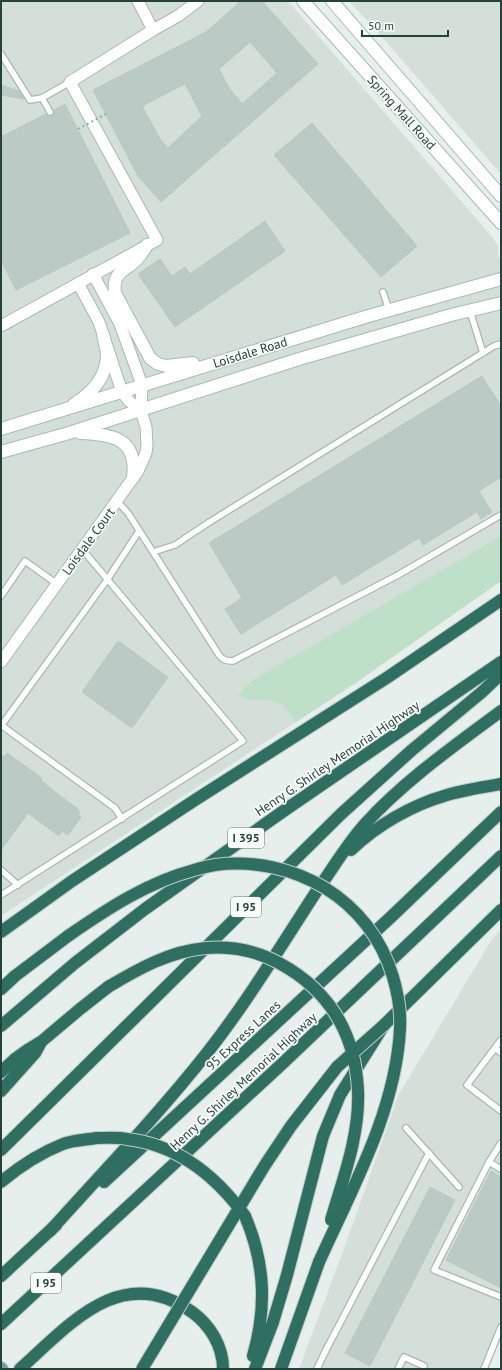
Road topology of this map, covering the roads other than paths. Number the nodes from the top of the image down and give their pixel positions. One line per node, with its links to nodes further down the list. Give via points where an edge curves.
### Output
1 (138, 1): 5 (street)
2 (198, 1): 5 (street)
3 (303, 1): 11 (main road, Spring Mall Road)
4 (332, 1): 10 (main road, Spring Mall Road)
5 (153, 30): 7 (street)
6 (1, 54): 8 (lane, via 30,100)
7 (70, 82): 8 (lane); 12 (street, via 157,240)
8 (42, 98): 9 (lane)
9 (50, 112)
10 (501, 196)
11 (501, 223)
12 (147, 245): 14 (street); 25 (main road, via 138,259 116,276 114,285 115,293 150,358 166,366)
13 (501, 270): 15 (main road)
14 (93, 274): 16 (street); 26 (street, via 120,324)
15 (496, 281): 19 (main road, Loisdale Road)
16 (78, 283): 21 (street); 22 (street)
17 (383, 292): 19 (lane)
18 (501, 302): 20 (main road, Loisdale Road)
19 (389, 310): 25 (main road, Loisdale Road)
20 (470, 311): 24 (lane); 29 (main road, Loisdale Road, via 298,359)
21 (1, 326)
22 (103, 334): 27 (street); 28 (main road, via 107,355 102,377 88,394)
23 (501, 344): 24 (lane)
24 (483, 353): 38 (lane, via 175,545)
25 (232, 357): 26 (main road, Loisdale Road)
26 (142, 385): 27 (main road, Loisdale Road); 29 (street)
27 (122, 392): 28 (main road, Loisdale Road); 29 (street)
28 (63, 411): 30 (main road, Loisdale Road)
29 (141, 411): 31 (main road, Loisdale Road); 33 (street, Loisdale Court, via 148,445)
30 (1, 429)
31 (69, 433): 32 (main road, Loisdale Road); 33 (main road, via 99,434 118,439 130,452 134,469)
32 (1, 452)
33 (133, 478): 34 (street, Loisdale Court)
34 (117, 501): 36 (lane); 37 (street, Loisdale Court)
35 (501, 516): 38 (lane, via 398,575 232,661 219,656)
36 (139, 531): 38 (lane); 39 (lane)
37 (82, 549): 39 (lane); 40 (street, Loisdale Court)
38 (153, 552)
39 (107, 580): 47 (lane); 50 (lane, via 243,741)
40 (57, 584): 41 (lane, via 25,561); 43 (street, Loisdale Court)
41 (1, 596)
42 (501, 600): 57 (highway, via 388,677 72,881)
43 (1, 662)
44 (501, 662): 60 (highway, Henry G. Shirley Memorial Highway / I 395, via 145,909 74,963)
45 (501, 674): 70 (highway, I 95, via 341,814)
46 (501, 711): 52 (highway, via 426,768 382,807 364,825)
47 (1, 726): 50 (lane, via 115,808)
48 (501, 784): 52 (highway, via 432,800 395,818 355,846)
49 (501, 812): 76 (highway, 95 Express Lanes, via 293,1008)
50 (122, 820): 54 (lane)
51 (501, 856): 80 (highway, Henry G. Shirley Memorial Highway / I 95, via 284,1062)
52 (333, 868): 76 (highway, via 207,1054)
53 (1, 870): 54 (lane)
54 (18, 885): 55 (lane)
55 (1, 895)
56 (501, 910): 59 (highway)
57 (1, 932)
58 (1, 989): 77 (highway, bridge, via 68,936 124,900 170,877 213,865 237,863 281,868 317,882 347,904 369,928 389,964 395,984 400,1028 398,1050 385,1107 369,1151)
59 (384, 1025): 84 (highway, bridge, via 338,1067 291,1126); 87 (highway, bridge, via 340,1095 323,1136 287,1275)
60 (1, 1026)
61 (501, 1040): 63 (lane)
62 (42, 1041): 65 (highway, via 29,1048); 66 (highway, via 35,1054); 77 (highway, bridge, via 108,987 134,971 173,955 206,948 224,948 258,954 306,980 320,992 342,1025 356,1076 358,1101 347,1166)
63 (495, 1048): 64 (lane); 67 (lane, via 467,1085)
64 (501, 1053)
65 (1, 1072)
66 (1, 1091)
67 (501, 1111)
68 (406, 1128): 71 (lane)
69 (501, 1143): 72 (lane)
70 (1, 1150)
71 (429, 1153): 75 (lane); 89 (lane)
72 (489, 1162): 73 (lane); 79 (lane, via 434,1270)
73 (501, 1169)
74 (1, 1182): 86 (highway, bridge, via 29,1161 63,1144 97,1138 150,1143 188,1160 204,1171 219,1184 245,1216 258,1252 262,1306)
75 (458, 1187)
76 (50, 1231): 78 (highway, 95 Express Lanes)
77 (319, 1262): 88 (highway)
78 (1, 1276)
79 (501, 1297)
80 (1, 1324)
81 (501, 1327): 91 (lane)
82 (424, 1366): 90 (lane, via 404,1357)
83 (20, 1369): 85 (highway, via 92,1308 122,1295 140,1294 172,1299 198,1316 215,1338)
84 (142, 1369)
85 (224, 1369)
86 (249, 1369)
87 (255, 1369)
88 (281, 1369)
89 (317, 1369)
90 (398, 1369)
91 (484, 1369)

